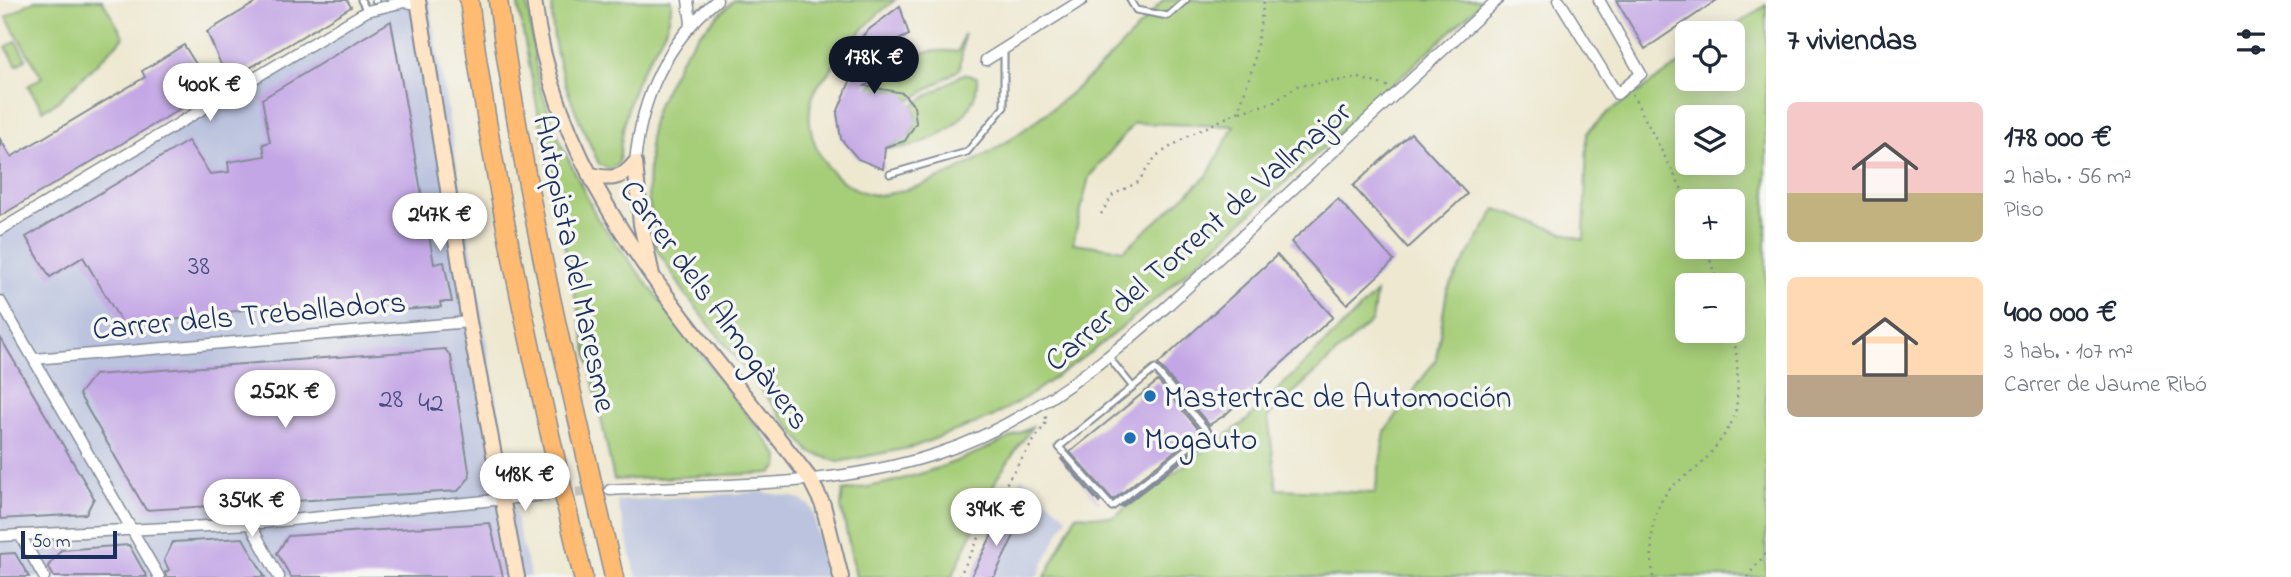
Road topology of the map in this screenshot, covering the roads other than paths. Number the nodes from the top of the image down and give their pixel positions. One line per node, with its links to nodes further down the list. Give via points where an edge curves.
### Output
1 (361, 0): 15 (lane)
2 (469, 0): 41 (highway, Autopista del Maresme, via 483,108 526,331)
3 (498, 0): 42 (highway, Autopista del Maresme, via 510,88 561,348)
4 (541, 0): 14 (street)
5 (688, 0): 16 (street)
6 (717, 0): 16 (street)
7 (1082, 0): 17 (street)
8 (1130, 0): 9 (lane, via 1136,10 1168,16)
9 (1186, 0)
10 (1497, 0): 26 (street, Carrer del Torrent de Vallmajor, via 1184,290)
11 (1559, 0): 12 (street, via 1617,94 1641,74)
12 (1599, 0)
13 (418, 2): 15 (street); 25 (street)
14 (534, 7): 20 (street, Carrer dels Almogàvers, via 562,115)
15 (367, 11): 22 (street)
16 (691, 23): 19 (street, via 658,70 645,102)
17 (1004, 49): 18 (street); 21 (lane, via 1004,107 967,152)
18 (986, 60)
19 (635, 163): 20 (street, via 613,179); 23 (street)
20 (589, 174): 23 (street, Carrer dels Almogàvers, via 618,228)
21 (890, 174)
22 (0, 230)
23 (652, 276): 29 (street, Carrer dels Almogàvers)
24 (0, 301): 27 (street)
25 (469, 322): 27 (street, Carrer dels Treballadors); 32 (street)
26 (1107, 355): 28 (lane); 29 (street, Carrer del Torrent de Vallmajor, via 1042,405 979,438 883,468)
27 (34, 359): 34 (street)
28 (1132, 386): 28 (lane, via 1157,370 1208,432 1112,507 1059,447)
29 (810, 479): 30 (street, Carrer del Torrent de Vallmajor); 43 (street, Carrer dels Almogàvers, via 823,505)
30 (610, 490)
31 (546, 495): 32 (street)
32 (501, 500): 33 (street); 40 (street)
33 (250, 524): 34 (street); 39 (street)
34 (132, 530): 35 (street); 38 (street)
35 (20, 534): 36 (street); 37 (street)
36 (0, 536)
37 (44, 577)
38 (159, 577)
39 (279, 577)
40 (517, 577)
41 (583, 577)
42 (614, 577)
43 (841, 577)

